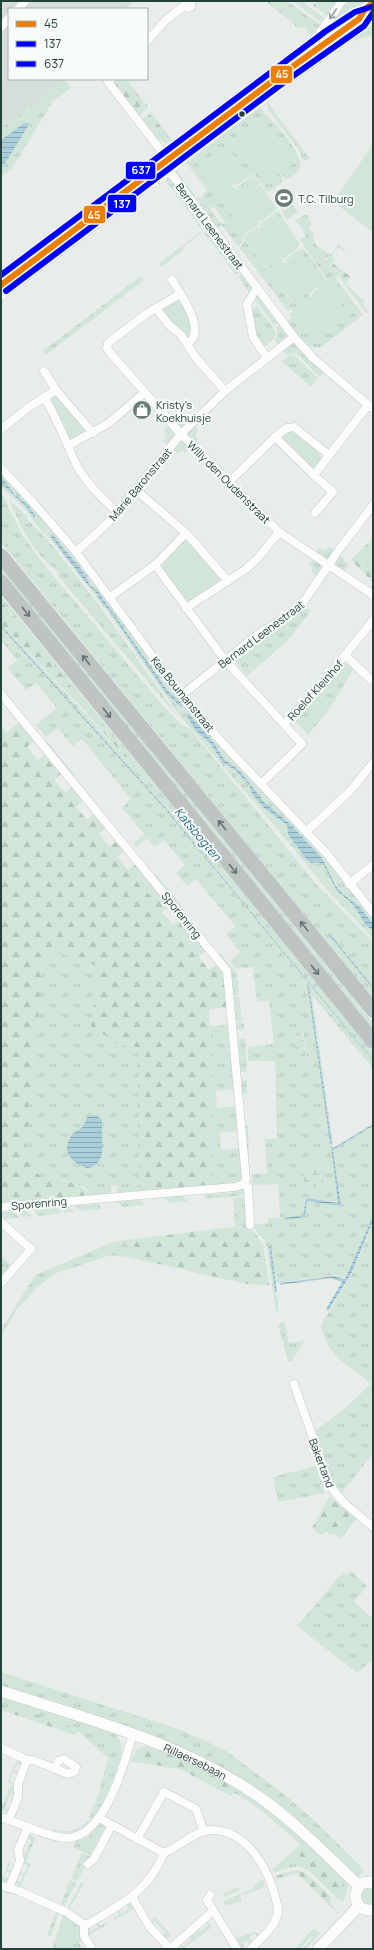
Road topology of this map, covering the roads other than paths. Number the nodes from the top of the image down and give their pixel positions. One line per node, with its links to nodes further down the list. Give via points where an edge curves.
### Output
1 (191, 1): 3 (street, via 191,7 188,8)
2 (342, 1): 12 (street, one-way to 12, via 315,39)
3 (184, 4): 9 (street)
4 (373, 4): 7 (street, via 365,9)
5 (373, 15): 7 (street)
6 (8, 19): 8 (street)
7 (359, 19): 11 (street, via 322,50)
8 (1, 27)
9 (148, 40)
10 (110, 81): 13 (street, Bernard Leenestraat)
11 (206, 136): 12 (street); 13 (street)
12 (179, 146): 13 (street)
13 (167, 164): 14 (street); 14 (street, via 156,181); 18 (street, Bernard Leenestraat)
14 (132, 187): 15 (street); 17 (street); 20 (street)
15 (1, 275)
16 (172, 280): 19 (street)
17 (1, 285)
18 (257, 288): 22 (street, Bernard Leenestraat); 24 (street, via 247,304 252,337)
19 (180, 294): 21 (street); 23 (street, via 192,315 195,332 194,339)
20 (1, 295)
21 (156, 308): 23 (street); 28 (street, Willy den Oudenstraat, via 106,346)
22 (294, 337): 24 (street, Marie Baronstraat); 30 (street, Bernard Leenestraat)
23 (187, 344): 27 (street)
24 (267, 358): 27 (street, Marie Baronstraat)
25 (44, 371): 26 (street)
26 (56, 390): 29 (street); 32 (street)
27 (225, 391): 33 (street, Marie Baronstraat)
28 (144, 393): 32 (street, via 109,423); 33 (street, Willy den Oudenstraat)
29 (44, 397): 31 (street); 35 (street)
30 (370, 407): 36 (street)
31 (1, 429)
32 (93, 433): 35 (street)
33 (181, 434): 39 (street, Willy den Oudenstraat); 40 (street, Marie Baronstraat)
34 (275, 437): 36 (street, via 287,428 294,428); 38 (street); 39 (street)
35 (69, 445): 42 (street, via 84,477)
36 (329, 456): 38 (street)
37 (1, 468): 46 (street, Kea Boumanstraat)
38 (314, 475): 43 (street, via 333,492)
39 (229, 482): 44 (street, Willy den Oudenstraat)
40 (136, 490): 42 (street, Marie Baronstraat); 45 (street)
41 (373, 505): 49 (street, Bernard Leenestraat)
42 (117, 512): 46 (street, Marie Baronstraat)
43 (315, 513)
44 (279, 532): 49 (street, Willy den Oudenstraat); 50 (street, via 253,564)
45 (186, 533): 48 (street); 50 (street)
46 (76, 552): 53 (street, Kea Boumanstraat)
47 (1, 556): 68 (highway, one-way to 47)
48 (155, 565): 53 (street); 54 (street, Roelof Kleinhof)
49 (328, 565): 52 (street, Willy den Oudenstraat); 57 (street, Bernard Leenestraat, via 300,607 270,625)
50 (228, 581): 54 (street)
51 (1, 582): 69 (highway, one-way to 69)
52 (373, 595)
53 (110, 597): 60 (street, Kea Boumanstraat)
54 (186, 608): 57 (street, Roelof Kleinhof)
55 (373, 620): 56 (street, Roelof Kleinhof)
56 (345, 655): 58 (street, Roelof Kleinhof); 61 (street, Roelof Kleinhof, via 310,698)
57 (225, 660): 60 (street, Bernard Leenestraat); 61 (street, Roelof Kleinhof)
58 (370, 679)
59 (1, 694): 70 (street, Sporenring, via 227,971 246,1172)
60 (182, 695): 63 (street, Kea Boumanstraat)
61 (284, 724): 63 (street, Roelof Kleinhof, via 302,744)
62 (373, 762): 64 (street, via 349,792)
63 (261, 784): 64 (street, Kea Boumanstraat)
64 (306, 832): 66 (street, Kea Boumanstraat, via 328,855)
65 (373, 865): 66 (street)
66 (349, 884): 67 (street, Kea Boumanstraat)
67 (373, 913)
68 (373, 1010)
69 (373, 1041)
70 (244, 1184): 71 (street, Sporenring, via 235,1187); 73 (street, Sporenring, via 248,1187)
71 (1, 1207)
72 (1, 1222): 74 (street, via 31,1249)
73 (250, 1225)
74 (1, 1283)
75 (294, 1384): 76 (street, Bakertand, via 330,1486)
76 (373, 1527)
77 (1, 1691): 78 (street, Rillaersebaan)
78 (133, 1734): 82 (street, via 118,1778); 92 (street, Rillaersebaan, via 175,1750 228,1776 288,1820)
79 (1, 1748): 80 (street)
80 (27, 1760): 81 (street); 83 (street, via 18,1784 18,1797)
81 (55, 1769)
82 (99, 1818): 84 (street); 85 (street, via 88,1831 74,1837 59,1836)
83 (5, 1819): 85 (street)
84 (112, 1826): 87 (street); 89 (street, via 94,1859)
85 (28, 1827): 93 (street, via 18,1850 20,1861)
86 (204, 1832): 87 (street, via 196,1809 164,1792); 88 (street); 103 (street, via 218,1831 240,1840 260,1860 267,1873 277,1901 278,1912 271,1928)
87 (137, 1839): 88 (street)
88 (164, 1852): 95 (street, via 150,1879)
89 (88, 1864)
90 (373, 1882): 92 (street)
91 (1, 1886): 93 (street)
92 (359, 1886): 96 (street, via 355,1896)
93 (10, 1888): 99 (street, via 66,1912)
94 (210, 1895): 98 (street, via 207,1900)
95 (132, 1897): 99 (street); 101 (street, via 149,1926)
96 (359, 1906): 97 (street); 104 (street)
97 (373, 1910)
98 (213, 1911): 101 (street); 102 (street)
99 (84, 1924): 100 (street, via 84,1936)
100 (92, 1949)
101 (170, 1949)
102 (237, 1949)
103 (250, 1949)
104 (318, 1949)

